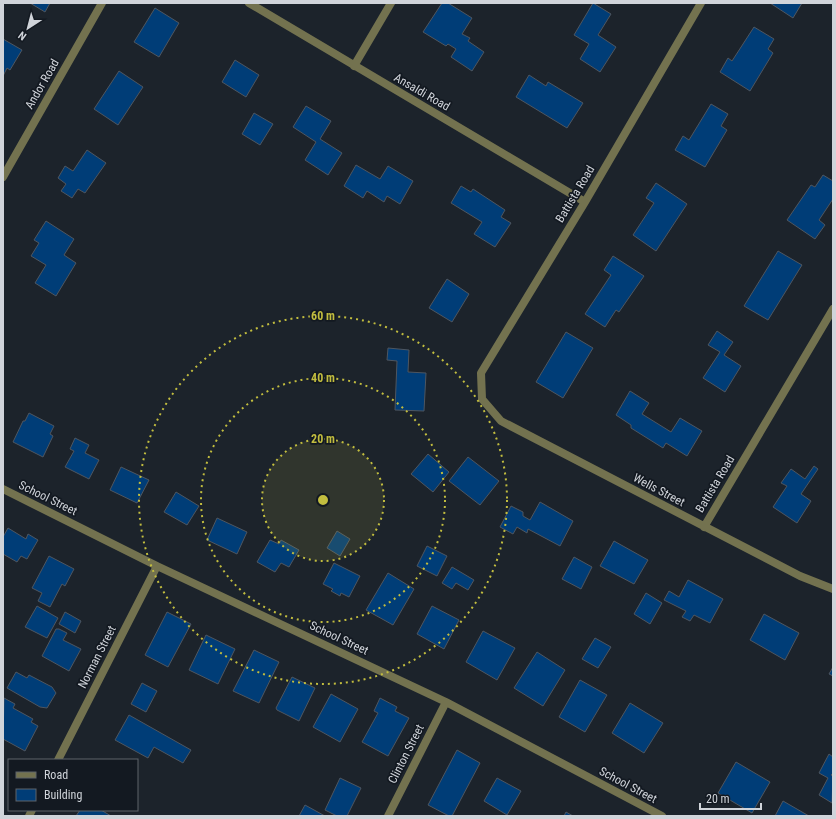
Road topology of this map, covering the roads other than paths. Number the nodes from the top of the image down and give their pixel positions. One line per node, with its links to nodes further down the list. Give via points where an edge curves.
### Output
1 (102, 3): 6 (street, Andor Road)
2 (249, 3): 5 (street, Ansaldi Road)
3 (391, 3): 5 (street)
4 (701, 3): 7 (street, Battista Road)
5 (354, 66): 7 (street, Ansaldi Road)
6 (3, 177)
7 (585, 202): 9 (street, Battista Road, via 481,373)
8 (833, 309): 11 (street, Battista Road)
9 (482, 399): 11 (street, Wells Street, via 501,421)
10 (3, 489): 12 (street, School Street)
11 (704, 527): 13 (street, Wells Street, via 800,576)
12 (157, 566): 14 (street, School Street); 15 (street, Norman Street)
13 (833, 589)
14 (446, 702): 16 (street, Clinton Street); 17 (street, School Street)
15 (59, 759)
16 (388, 816)
17 (662, 816)

